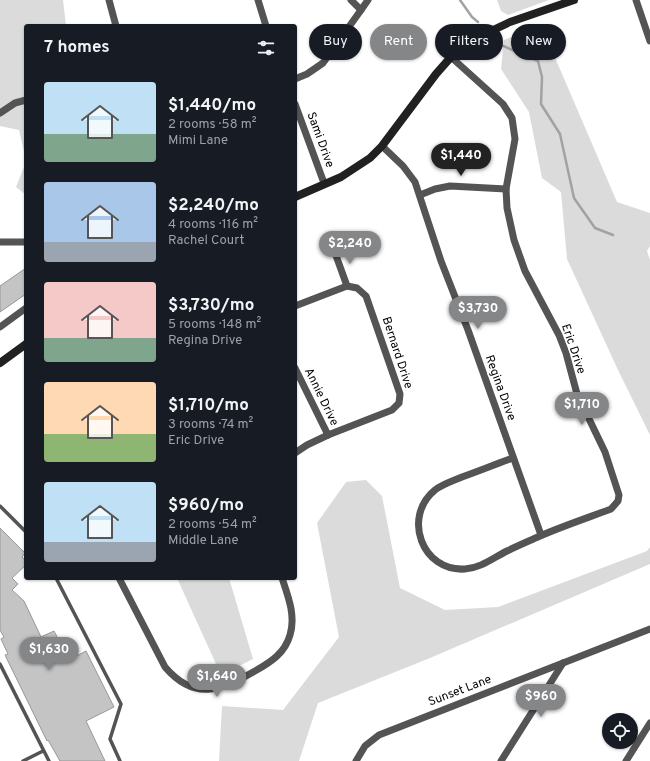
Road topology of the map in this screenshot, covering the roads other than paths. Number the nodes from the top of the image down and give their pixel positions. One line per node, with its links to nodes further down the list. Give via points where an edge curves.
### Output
1 (109, 0): 8 (street)
2 (258, 0): 9 (street)
3 (351, 0): 7 (street)
4 (368, 0): 7 (street)
5 (574, 0): 10 (street)
6 (636, 0): 11 (street)
7 (361, 10): 14 (street, via 323,63)
8 (115, 24)
9 (265, 24)
10 (503, 25)
11 (650, 41)
12 (448, 60): 18 (street)
13 (454, 60): 20 (street, Eric Drive, via 502,104 512,118 515,138)
14 (297, 78)
15 (24, 101): 17 (street)
16 (297, 109): 19 (street, Sami Drive)
17 (0, 113)
18 (382, 146): 19 (street, via 354,170); 21 (street, Regina Drive, via 408,170)
19 (324, 183): 22 (street)
20 (506, 188): 21 (street, via 450,186); 38 (street, Eric Drive, via 509,220 521,258 559,336 577,394 600,440 619,495 618,501 611,509)
21 (420, 195): 35 (street, Regina Drive, via 441,261)
22 (297, 196)
23 (0, 242): 24 (street)
24 (24, 242)
25 (334, 250): 26 (street)
26 (347, 286): 27 (street); 33 (street, Bernard Drive, via 357,288 366,296 400,391 400,400 392,410)
27 (297, 305)
28 (24, 309): 29 (street)
29 (0, 327)
30 (24, 345): 31 (street)
31 (0, 363)
32 (297, 372): 33 (street, Annie Drive)
33 (328, 435): 34 (street, Bernard Drive)
34 (297, 452)
35 (513, 458): 38 (street, Regina Drive); 38 (street, Eric Drive, via 435,490 420,511 418,528 422,543 438,562 464,569 482,565)
36 (0, 506): 37 (lane)
37 (24, 530)
38 (541, 535)
39 (57, 580): 49 (lane, via 121,704 110,739)
40 (120, 580): 41 (street, via 172,676 186,685 210,690 239,680 269,663 282,651 290,635 292,617)
41 (283, 580)
42 (650, 629): 43 (street, Sunset Lane)
43 (563, 663): 50 (street, Sunset Lane, via 379,735 365,746); 51 (street)
44 (0, 664): 46 (lane)
45 (650, 723): 52 (street)
46 (44, 751): 47 (lane); 48 (lane)
47 (23, 761)
48 (48, 761)
49 (120, 761)
50 (356, 761)
51 (501, 761)
52 (626, 761)

